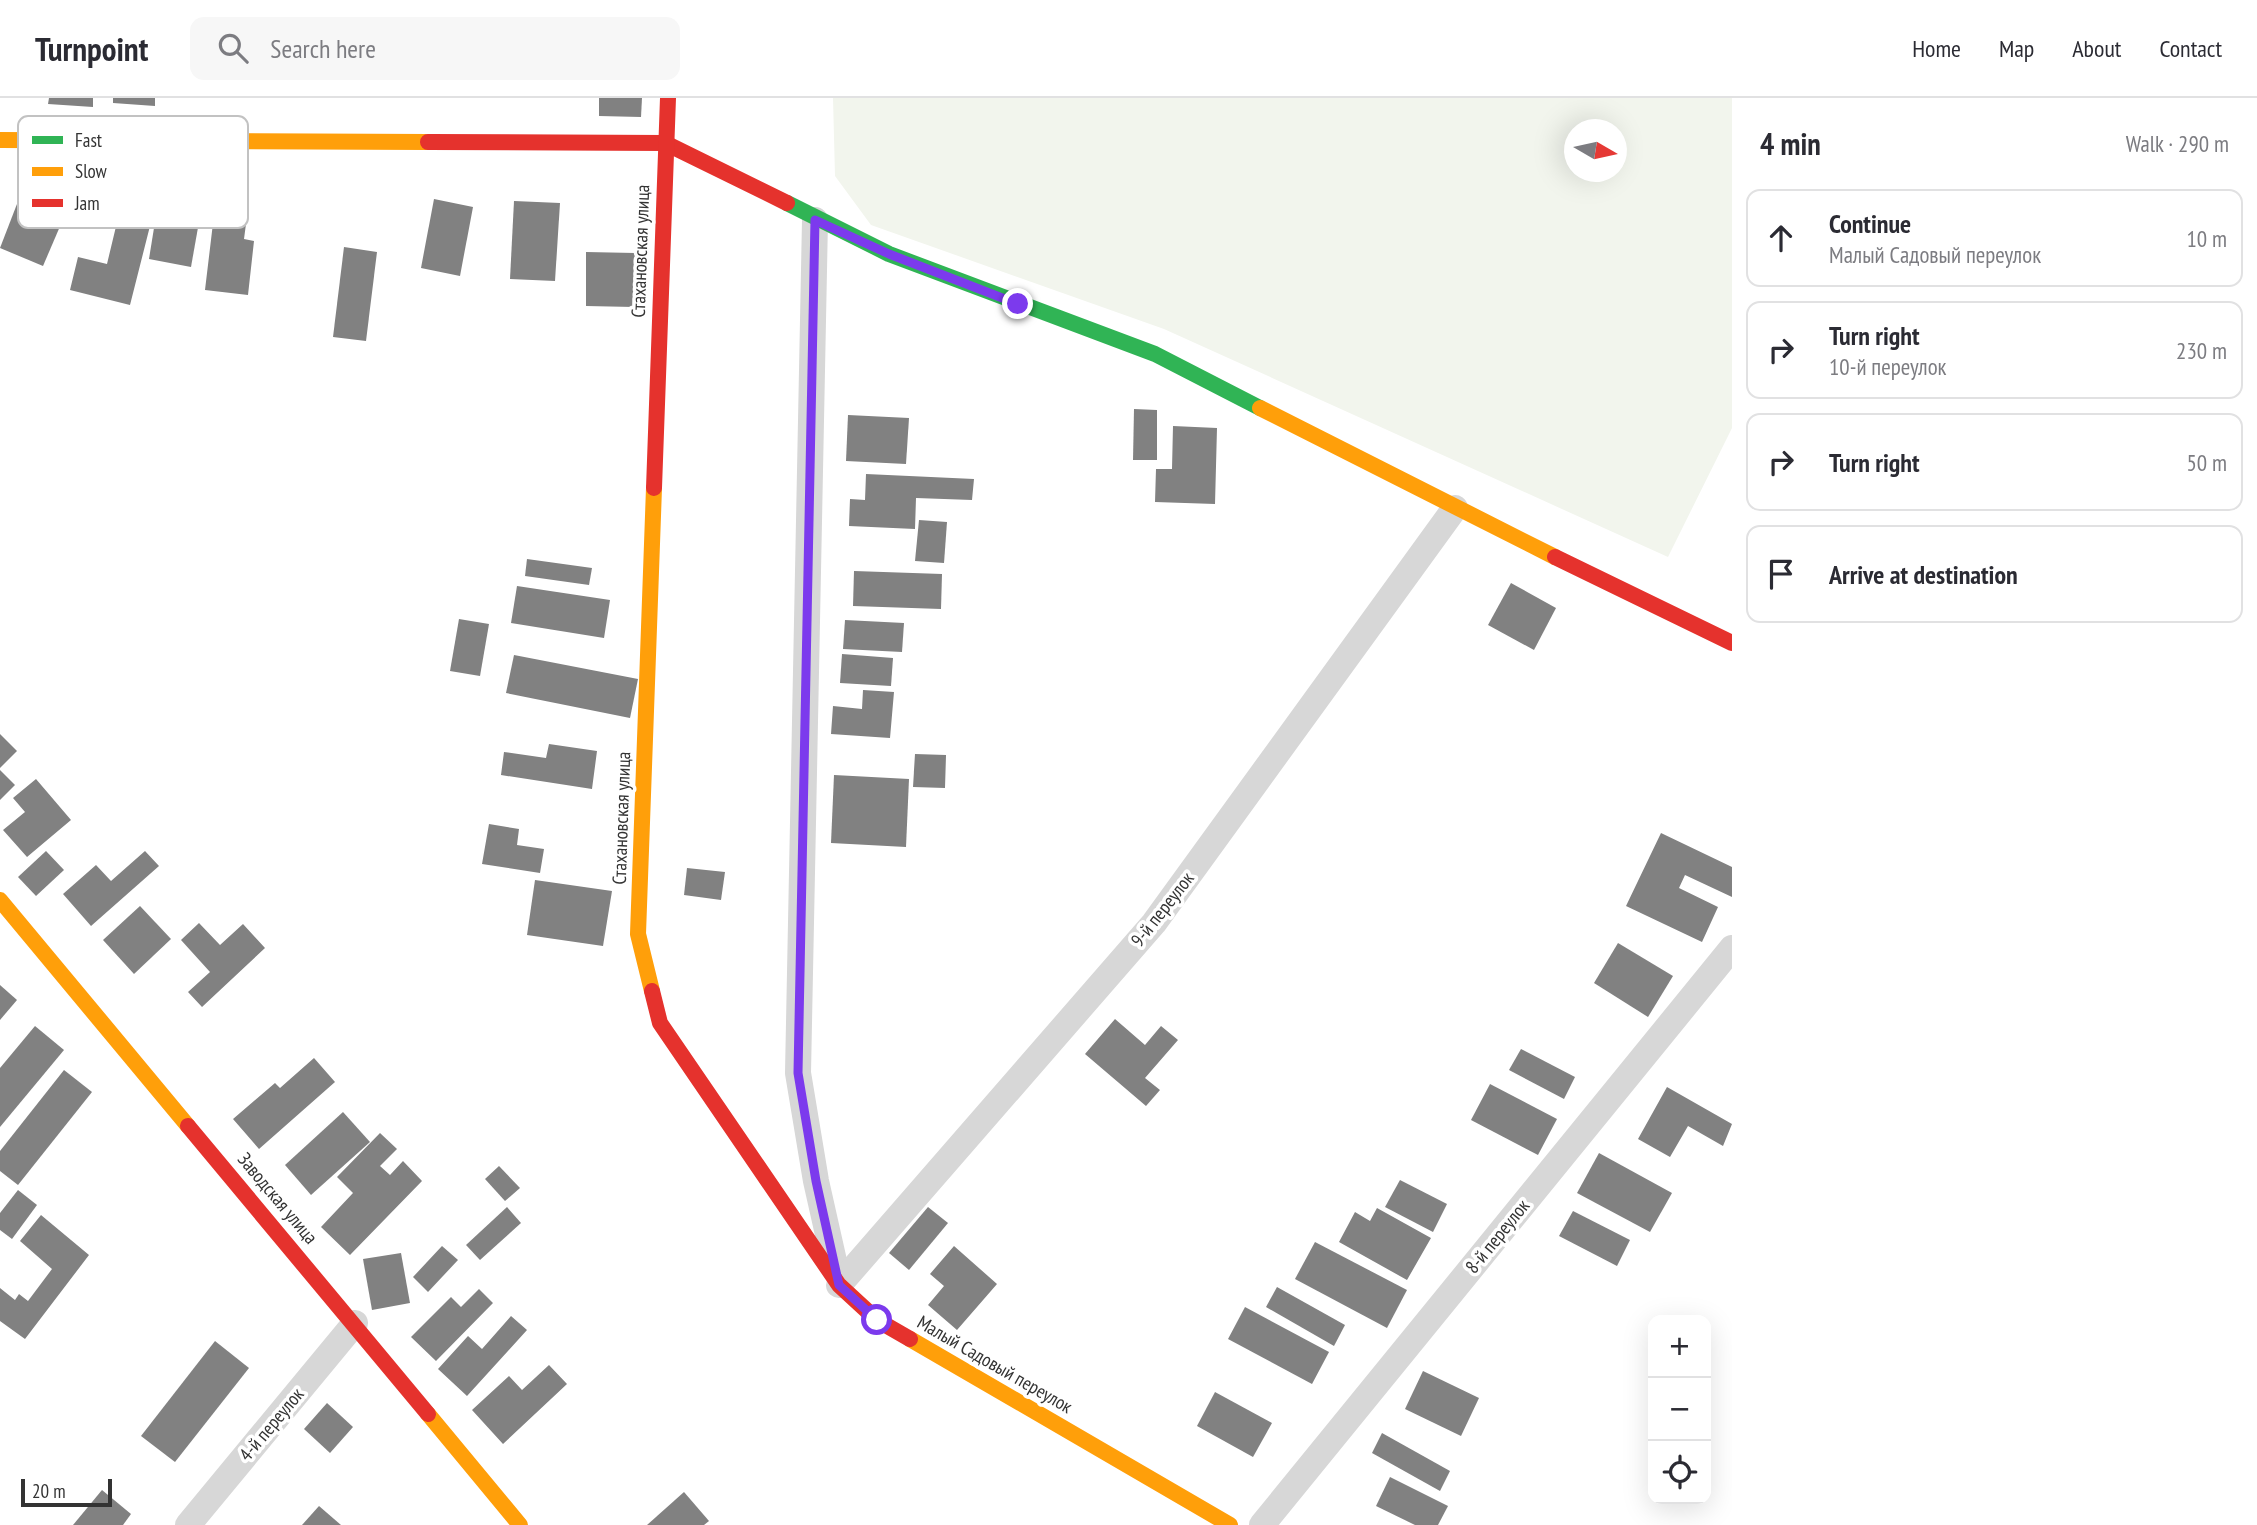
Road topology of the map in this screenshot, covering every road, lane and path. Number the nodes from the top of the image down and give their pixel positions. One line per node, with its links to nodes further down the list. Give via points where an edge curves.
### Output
1 (668, 98): 5 (street, Стахановская улица)
2 (0, 139): 3 (street)
3 (18, 139)
4 (248, 140): 5 (street)
5 (665, 142): 6 (street); 11 (street, Стахановская улица, via 638,934)
6 (815, 220): 7 (street, via 889,254 1155,354); 12 (street, via 798,1073)
7 (1455, 508): 8 (street); 12 (street, 9-й переулок, via 1154,923)
8 (1732, 643)
9 (0, 900): 13 (street, Заводская улица)
10 (1732, 948): 17 (street, 8-й переулок)
11 (660, 1023): 12 (street, Малый Садовый переулок)
12 (839, 1285): 16 (street, Малый Садовый переулок, via 877,1320)
13 (355, 1323): 14 (street, 4-й переулок); 15 (street, Заводская улица)
14 (188, 1525)
15 (520, 1525)
16 (1230, 1525)
17 (1262, 1525)

